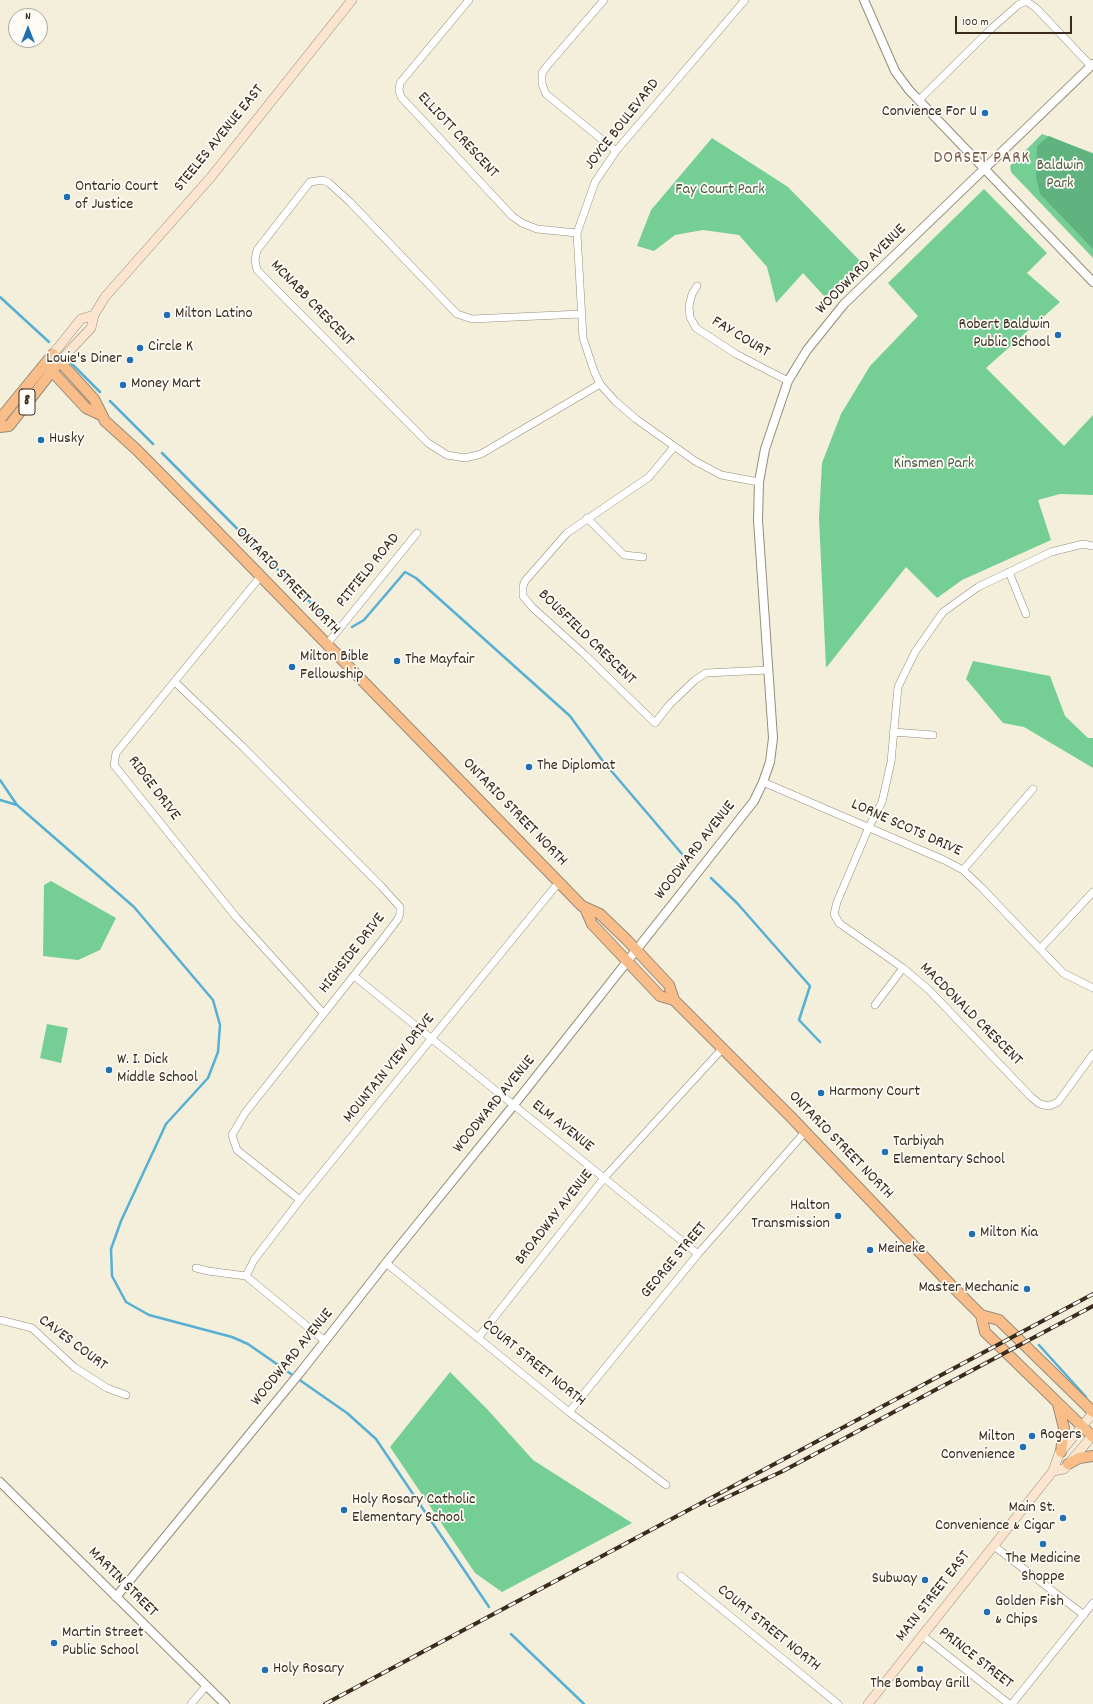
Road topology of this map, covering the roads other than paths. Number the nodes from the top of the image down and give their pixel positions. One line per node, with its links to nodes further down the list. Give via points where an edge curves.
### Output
1 (352, 0): 14 (main road, STEELES AVENUE EAST / 8, via 217,169 105,297 94,315 81,319)
2 (469, 0): 10 (street, ELLIOTT CRESCENT, via 400,83 401,97 512,216 537,229)
3 (604, 0): 8 (street, via 542,73 542,84 546,94)
4 (745, 0): 8 (street, JOYCE BOULEVARD)
5 (864, 0): 7 (street, via 895,71)
6 (1092, 65): 7 (street, via 1036,8 1026,1 1021,2); 9 (street, WOODWARD AVENUE)
7 (919, 100): 9 (street)
8 (616, 151): 10 (street, JOYCE BOULEVARD, via 595,182)
9 (984, 168): 11 (street); 16 (street, WOODWARD AVENUE, via 844,304 807,350)
10 (577, 232): 13 (street, JOYCE BOULEVARD)
11 (1093, 282)
12 (697, 286): 16 (street, FAY COURT, via 689,306 690,317 696,328 736,354)
13 (581, 314): 17 (street, JOYCE BOULEVARD, via 583,338); 17 (street, MCNABB CRESCENT, via 472,319 457,314 350,202 323,180 310,182 256,250 257,270 428,443 447,455 465,458 481,454)
14 (56, 358): 15 (main road, STEELES AVENUE EAST / 8); 18 (main road, ONTARIO STREET NORTH, via 94,399)
15 (48, 367): 18 (main road, ONTARIO STREET NORTH, via 86,408); 19 (main road, STEELES AVENUE EAST / 8); 20 (main road, STEELES AVENUE EAST / 8, via 9,426)
16 (788, 381): 22 (street, WOODWARD AVENUE, via 765,450)
17 (600, 384): 21 (street, JOYCE BOULEVARD, via 636,419)
18 (101, 415): 28 (main road, ONTARIO STREET NORTH)
19 (0, 419)
20 (0, 427)
21 (674, 447): 22 (street, JOYCE BOULEVARD, via 721,475); 23 (street, BOUSFIELD CRESCENT, via 649,477)
22 (759, 482): 31 (street, WOODWARD AVENUE, via 758,520)
23 (587, 518): 26 (street, via 624,555); 31 (street, BOUSFIELD CRESCENT, via 567,533 530,574 523,586 524,596 532,607 583,653 654,724 670,704 706,673)
24 (417, 533): 30 (street, PITFIELD ROAD)
25 (1093, 546): 27 (street, via 1083,544 1051,552)
26 (643, 557)
27 (1009, 572): 29 (street); 33 (street, via 978,587 939,617 915,652 898,687)
28 (260, 577): 30 (main road, ONTARIO STREET NORTH); 32 (street, RIDGE DRIVE)
29 (1026, 614)
30 (327, 644): 39 (main road, ONTARIO STREET NORTH)
31 (768, 670): 35 (street, WOODWARD AVENUE, via 772,738 770,762)
32 (175, 682): 46 (street, HIGHSIDE DRIVE, via 400,907 398,919); 50 (street, RIDGE DRIVE, via 116,753 114,765 236,917)
33 (893, 732): 34 (street); 37 (street, via 882,802)
34 (933, 735)
35 (763, 782): 37 (street, LORNE SCOTS DRIVE); 43 (street, WOODWARD AVENUE, via 754,801)
36 (1033, 789): 38 (street)
37 (868, 827): 38 (street, LORNE SCOTS DRIVE); 45 (street, MACDONALD CRESCENT, via 834,914 839,923)
38 (963, 870): 42 (street, LORNE SCOTS DRIVE)
39 (559, 882): 41 (main road, ONTARIO STREET NORTH); 51 (street, MOUNTAIN VIEW DRIVE)
40 (1093, 892): 42 (street)
41 (585, 908): 43 (main road, ONTARIO STREET NORTH, via 600,914); 44 (main road, ONTARIO STREET NORTH, via 592,924)
42 (1041, 948): 47 (street, LORNE SCOTS DRIVE, via 1064,973)
43 (636, 949): 44 (street, WOODWARD AVENUE); 48 (main road, ONTARIO STREET NORTH, via 668,985)
44 (627, 961): 48 (main road, ONTARIO STREET NORTH, via 660,996); 54 (street, WOODWARD AVENUE)
45 (903, 968): 49 (street); 53 (street, MACDONALD CRESCENT, via 929,990 1040,1104 1049,1106 1058,1102)
46 (354, 976): 50 (street, HIGHSIDE DRIVE); 51 (street, ELM AVENUE)
47 (1093, 988)
48 (674, 1000): 52 (main road, ONTARIO STREET NORTH)
49 (875, 1005)
50 (323, 1013): 57 (street, HIGHSIDE DRIVE, via 245,1113 232,1135 237,1150)
51 (432, 1040): 54 (street, ELM AVENUE); 57 (street, MOUNTAIN VIEW DRIVE)
52 (722, 1049): 55 (main road, ONTARIO STREET NORTH); 56 (street, BROADWAY AVENUE)
53 (1093, 1054)
54 (513, 1106): 56 (street, ELM AVENUE); 59 (street, WOODWARD AVENUE)
55 (805, 1132): 58 (street, GEORGE STREET); 62 (main road, ONTARIO STREET NORTH)
56 (604, 1178): 58 (street, ELM AVENUE); 64 (street, BROADWAY AVENUE)
57 (300, 1200): 61 (street, MOUNTAIN VIEW DRIVE, via 249,1267)
58 (698, 1254): 68 (street, GEORGE STREET)
59 (386, 1263): 64 (street, COURT STREET NORTH); 65 (street, WOODWARD AVENUE)
60 (196, 1268): 61 (street)
61 (246, 1276): 65 (street)
62 (981, 1315): 67 (main road, ONTARIO STREET NORTH, via 984,1332); 69 (main road, ONTARIO STREET NORTH, via 999,1320)
63 (0, 1320): 66 (street, CAVES COURT, via 32,1328 74,1367 107,1388)
64 (478, 1338): 68 (street, COURT STREET NORTH)
65 (325, 1341): 80 (street, WOODWARD AVENUE)
66 (126, 1395)
67 (1058, 1404): 70 (main road, ONTARIO STREET NORTH); 72 (main road, via 1064,1428)
68 (569, 1412): 77 (street, COURT STREET NORTH)
69 (1093, 1413): 70 (main road, MAIN STREET EAST)
70 (1082, 1426): 71 (main road, ONTARIO STREET NORTH); 72 (main road, MAIN STREET EAST)
71 (1093, 1436): 74 (main road, MAIN STREET EAST)
72 (1061, 1452): 75 (main road, MAIN STREET EAST)
73 (1093, 1456): 74 (main road, via 1079,1458)
74 (1068, 1464): 75 (main road, MAIN STREET EAST, via 1064,1469)
75 (1053, 1471): 78 (main road, MAIN STREET EAST)
76 (0, 1482): 80 (street, MARTIN STREET)
77 (666, 1485)
78 (994, 1546): 82 (street); 83 (main road, MAIN STREET EAST)
79 (681, 1576): 87 (street, COURT STREET NORTH)
80 (116, 1597): 84 (street, MARTIN STREET)
81 (1093, 1603): 82 (street)
82 (1084, 1615): 89 (street)
83 (923, 1636): 88 (main road, MAIN STREET EAST); 89 (street, PRINCE STREET)
84 (206, 1686): 85 (street); 86 (street, MARTIN STREET)
85 (191, 1704)
86 (225, 1704)
87 (838, 1704)
88 (868, 1704)
89 (1011, 1704)

